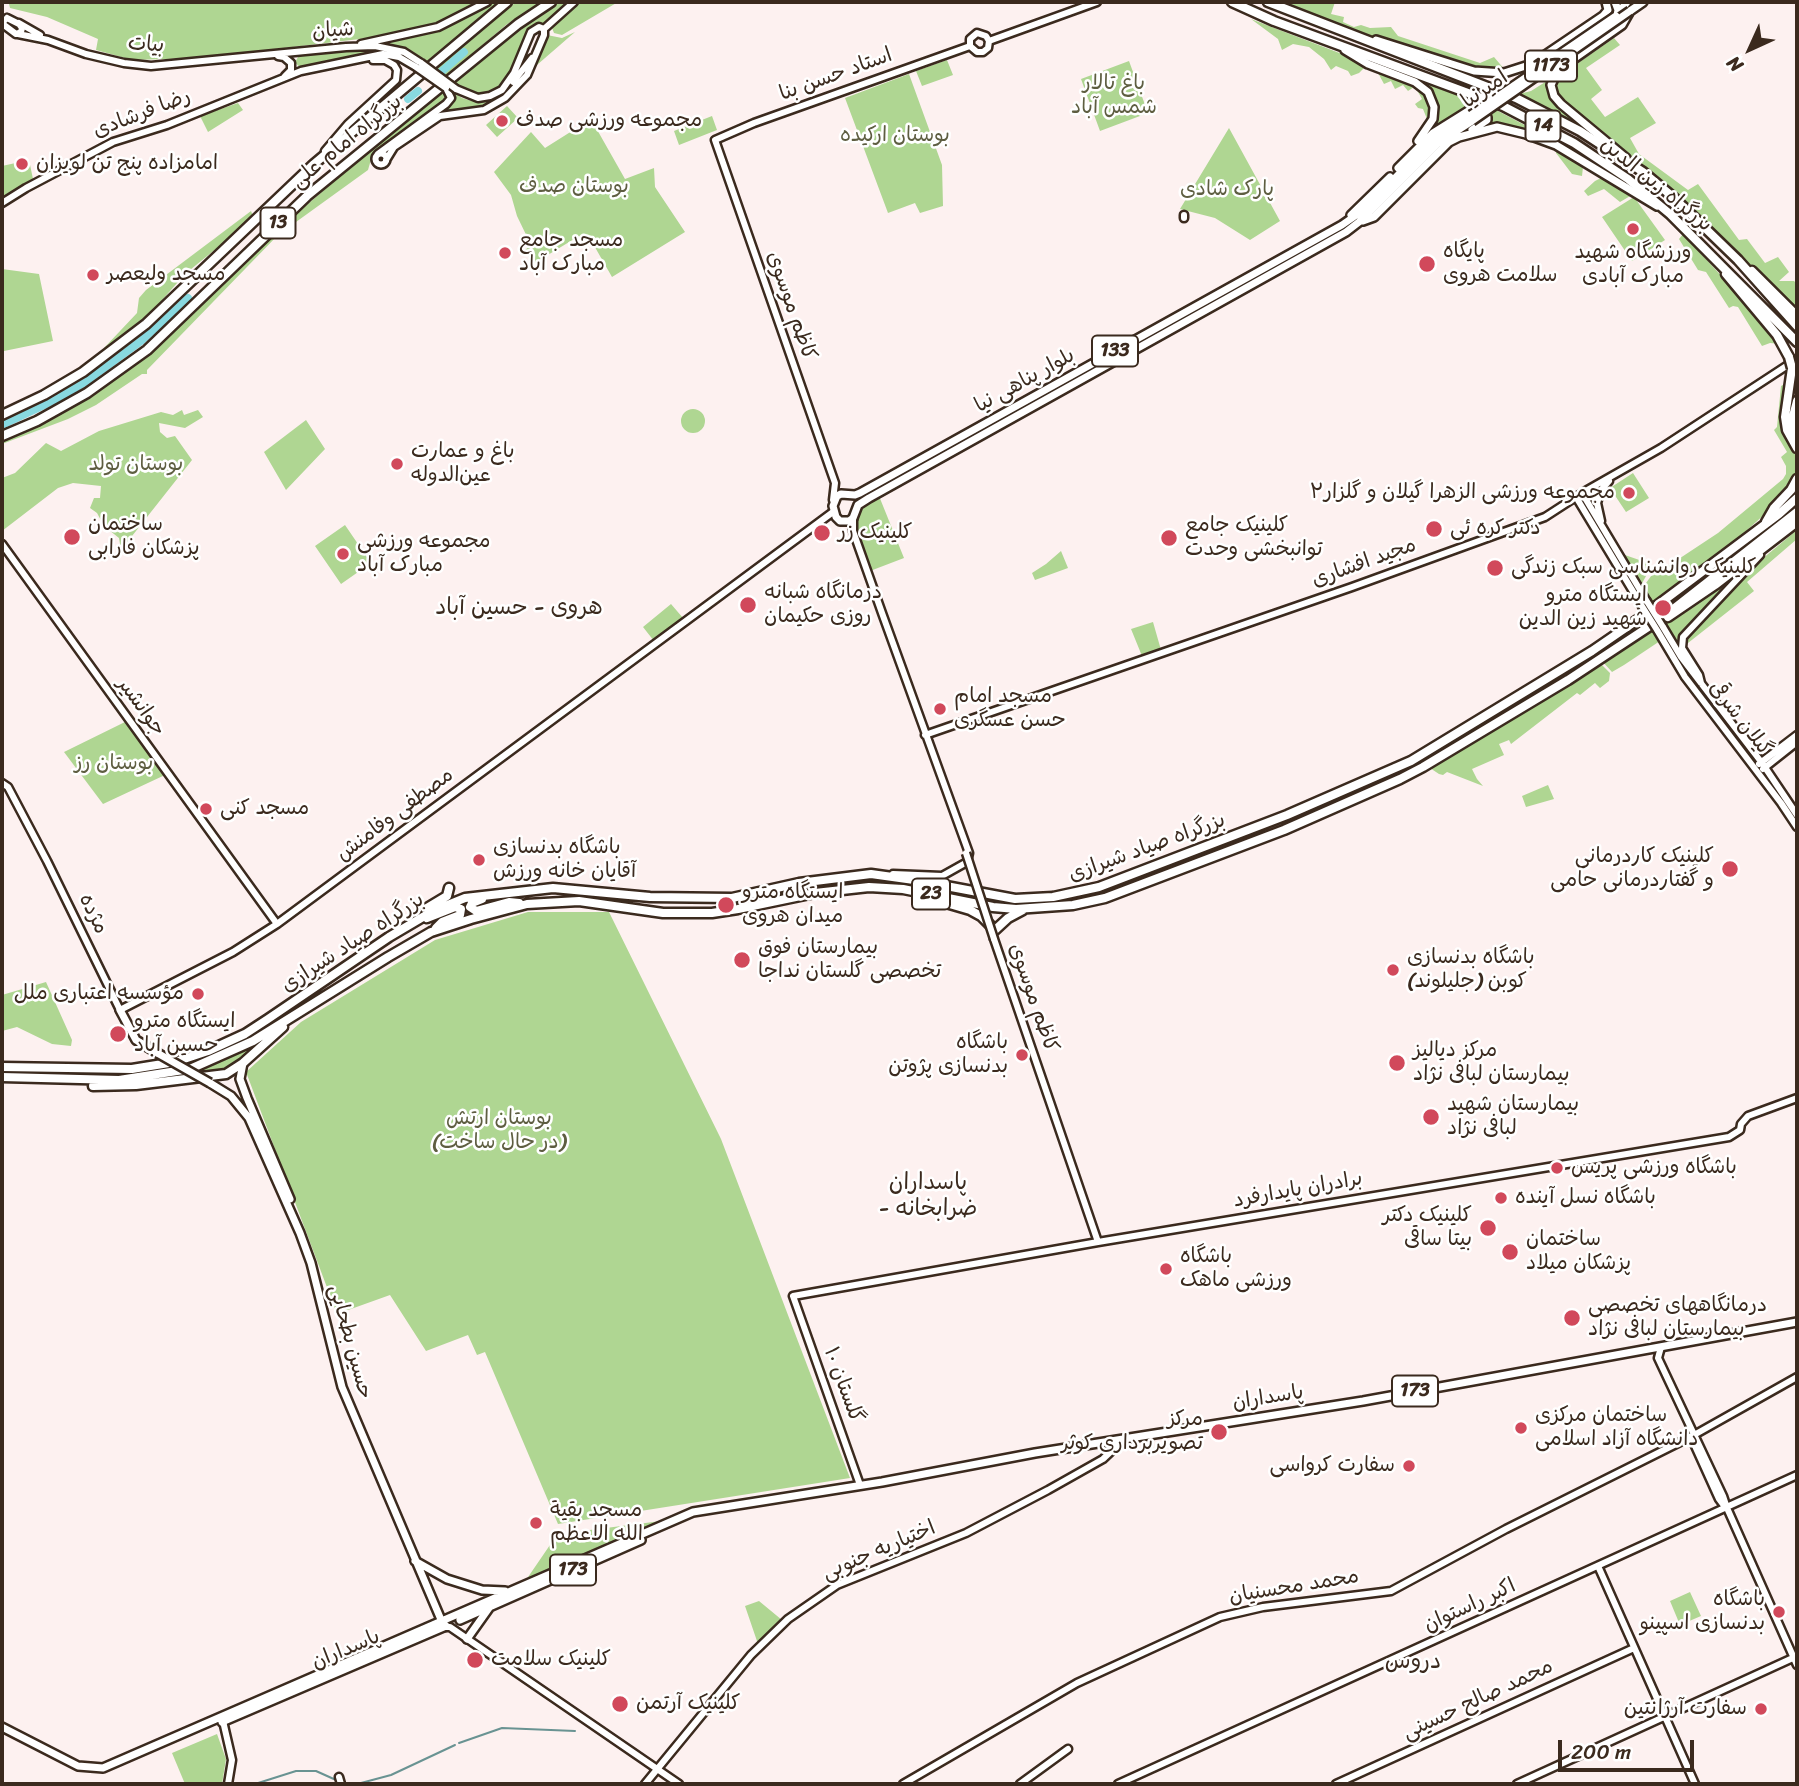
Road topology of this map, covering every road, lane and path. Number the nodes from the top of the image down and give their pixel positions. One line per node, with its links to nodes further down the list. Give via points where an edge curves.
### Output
1 (487, 2): 22 (main road, via 438,27)
2 (507, 2): 35 (highway, بزرگراه امام علی / 13)
3 (551, 2): 52 (highway, بزرگراه امام علی / 13, via 307,196 147,350 87,393)
4 (574, 2): 15 (main road)
5 (1097, 2): 19 (main road)
6 (1232, 2): 20 (highway, بزرگراه زین الدین / 14)
7 (1268, 2): 16 (highway, بزرگراه زین الدین / 14)
8 (1606, 2): 16 (main road, via 1608,10 1603,16 1532,64 1504,73 1475,71)
9 (1615, 2): 13 (main road)
10 (1627, 2): 13 (main road, امیرنیا / 1173)
11 (1643, 3): 12 (main road, امیرنیا / 1173)
12 (1630, 11): 36 (main road, via 1622,25 1558,70 1551,85 1561,104); 37 (main road, امیرنیا / 1173, bridge, via 1445,136)
13 (1616, 16): 37 (main road, امیرنیا / 1173, bridge, via 1440,134)
14 (16, 22): 17 (main road, via 22,29); 17 (main road, via 8,17 3,24); 18 (main road, بیات)
15 (544, 29): 24 (main road); 28 (main road, bridge, via 531,32 514,74 491,96 478,98 456,89)
16 (1340, 31): 36 (highway, بزرگراه زین الدین / 14, via 1516,98 1580,131)
17 (18, 34): 18 (main road, بیات)
18 (48, 40): 25 (main road, بیات, via 86,54 151,66)
19 (989, 41): 21 (main road, via 983,52); 21 (main road, via 977,33)
20 (1336, 44): 34 (main road, via 1428,92 1433,119); 39 (highway, بزرگراه زین الدین / 14, via 1445,83 1542,125 1602,160)
21 (970, 46): 33 (main road, استاد حسن بنا)
22 (346, 47): 23 (main road, شیان); 28 (main road, شیان, via 390,48 404,52)
23 (297, 52): 25 (main road, شیان); 27 (main road)
24 (537, 52): 31 (main road, via 509,88 494,98 468,99); 31 (main road, via 527,75 505,99 480,111 440,116 394,147 384,164 378,164 378,154 452,98)
25 (244, 57): 27 (main road, via 281,57)
26 (343, 62): 28 (main road, via 383,54); 29 (main road, رضا فرشادی); 35 (main road, via 386,60 397,70 396,80 348,124)
27 (291, 63): 29 (main road); 30 (main road)
28 (419, 65): 31 (main road, bridge)
29 (301, 71): 30 (main road, رضا فرشادی)
30 (283, 78): 38 (main road, رضا فرشادی, via 113,142)
31 (446, 88)
32 (1459, 137): 34 (main road, via 1487,117 1470,109 1433,133); 39 (main road, via 1497,127 1536,137); 40 (main road, via 1440,149 1374,217)
33 (715, 140): 60 (main road, کاظم موسوی, via 835,483)
34 (1408, 157): 41 (main road)
35 (314, 164): 50 (highway, بزرگراه امام علی / 13, via 131,336 83,372)
36 (1643, 172): 43 (highway, بزرگراه زین الدین / 14)
37 (1385, 193): 40 (main road, امیرنیا / 1173)
38 (2, 203)
39 (1670, 214): 42 (highway, بزرگراه زین الدین / 14)
40 (1358, 218): 41 (main road, بلوار پناهی نیا / 133); 44 (main road, بلوار پناهی نیا / 133, via 1334,240)
41 (1342, 225): 44 (main road, بلوار پناهی نیا / 133)
42 (1704, 247): 47 (highway, بزرگراه زین الدین / 14); 48 (highway, via 1777,335)
43 (1738, 260): 45 (highway); 46 (highway, بزرگراه زین الدین / 14)
44 (1261, 275): 53 (main road, بلوار پناهی نیا / 133)
45 (1797, 316)
46 (1797, 326)
47 (1797, 342)
48 (1791, 362): 54 (highway, via 1785,417); 55 (main road, مجید افشاری)
49 (1797, 401): 51 (highway, via 1791,420)
50 (2, 415)
51 (1797, 435)
52 (2, 436)
53 (971, 436): 60 (main road, بلوار پناهی نیا / 133, via 855,495 841,494); 65 (main road, بلوار پناهی نیا / 133, via 858,505)
54 (1797, 448)
55 (1628, 468): 58 (main road, مجید افشاری); 70 (main road, via 1606,484 1598,497)
56 (1797, 479): 68 (highway)
57 (1797, 491): 68 (highway)
58 (1579, 495): 61 (main road); 64 (main road, مجید افشاری); 70 (main road)
59 (1797, 498): 68 (highway, بزرگراه صیاد شیرازی / 23)
60 (834, 500): 62 (main road)
61 (1584, 509): 64 (main road, via 1572,505); 73 (main road)
62 (833, 512): 66 (main road); 96 (main road, مصطفی وفامنش)
63 (1797, 512): 74 (highway, بزرگراه صیاد شیرازی / 23)
64 (1545, 517): 78 (main road, مجید افشاری)
65 (853, 519): 66 (main road); 69 (main road)
66 (840, 521): 69 (main road)
67 (1797, 522): 71 (highway)
68 (1765, 524): 89 (highway, بزرگراه صیاد شیرازی / 23, via 1643,616 1505,705 1411,761 1276,819 1099,887 1053,897 1000,897)
69 (853, 531): 78 (main road, کاظم موسوی)
70 (1607, 537): 73 (main road)
71 (1774, 541): 74 (highway); 75 (main road, via 1683,637 1682,648)
72 (2, 544): 96 (main road, جوانشیر)
73 (1643, 601): 74 (main road, bridge)
74 (1661, 625): 75 (main road, گیلان شرقی); 77 (main road, گیلان شرقی, via 1672,657); 94 (highway, بزرگراه صیاد شیرازی / 23, via 1400,779 1284,830 1105,898)
75 (1702, 685): 76 (main road, گیلان شرقی)
76 (1727, 718): 77 (main road); 81 (main road, گیلان شرقی)
77 (1721, 723): 82 (main road, گیلان شرقی)
78 (925, 735): 88 (main road, کاظم موسوی)
79 (1797, 735): 83 (main road)
80 (1797, 742): 83 (main road)
81 (1756, 755): 82 (main road); 83 (main road, گیلان شرقی)
82 (1749, 760): 84 (main road, گیلان شرقی)
83 (1763, 765): 84 (main road); 86 (main road, گیلان شرقی)
84 (1757, 770): 87 (main road, گیلان شرقی)
85 (2, 783): 99 (main road, مژده, via 41,849)
86 (1797, 815)
87 (1797, 827)
88 (967, 853): 89 (main road, via 967,862 942,876); 108 (main road, کاظم موسوی, bridge)
89 (871, 874): 92 (highway, بزرگراه صیاد شیرازی / 23, via 732,898 650,897 553,888)
90 (449, 888): 98 (highway, via 445,898 363,948)
91 (903, 889): 93 (highway, بزرگراه صیاد شیرازی / 23, via 842,889 712,913 579,901); 94 (highway, بزرگراه صیاد شیرازی / 23); 94 (highway, via 970,909 995,930)
92 (512, 892): 93 (highway, via 474,901 470,907 476,911 509,902); 95 (highway, بزرگراه صیاد شیرازی / 23, via 465,898)
93 (527, 904): 97 (highway, بزرگراه صیاد شیرازی / 23)
94 (1025, 909)
95 (414, 922): 97 (highway, via 455,907 461,909 460,915); 98 (highway, بزرگراه صیاد شیرازی / 23)
96 (277, 924): 99 (main road, مصطفی وفامنش)
97 (431, 932): 100 (highway, بزرگراه صیاد شیرازی / 23)
98 (353, 961): 102 (highway, بزرگراه صیاد شیرازی / 23, via 245,1034 189,1058 132,1069)
99 (120, 1010): 105 (main road, مژده, bridge, via 136,1040)
100 (295, 1015): 101 (highway); 104 (highway, بزرگراه صیاد شیرازی / 23, via 238,1049 190,1069 119,1080)
101 (243, 1063): 104 (highway, via 226,1074 136,1085 90,1086); 107 (main road, via 240,1079)
102 (2, 1067)
103 (2, 1077): 104 (highway, بزرگراه صیاد شیرازی / 23)
104 (56, 1080)
105 (210, 1083): 107 (main road, حسین بطحایی, via 231,1096 249,1118)
106 (1797, 1098): 108 (main road, برادران پایدارفرد, via 1748,1116 1729,1137)
107 (300, 1233): 119 (main road, حسین بطحایی, via 312,1263 342,1387)
108 (1098, 1242): 109 (main road, برادران پایدارفرد)
109 (793, 1296): 116 (main road, گلستان ۱۰)
110 (1797, 1322): 111 (main road, پاسداران / 173)
111 (1661, 1347): 113 (main road, via 1658,1358); 114 (main road, پاسداران / 173)
112 (1797, 1377): 113 (main road, محمد محسنیان)
113 (1694, 1435): 117 (main road); 140 (main road, محمد محسنیان, via 1391,1591 1220,1617 1077,1683)
114 (1123, 1440): 116 (main road, پاسداران / 173); 135 (main road, اختیاریه جنوبی, via 1103,1459 966,1534 837,1584 788,1619 751,1655)
115 (1797, 1475): 117 (main road, اکبر راستوان)
116 (860, 1485): 118 (main road, پاسداران / 173)
117 (1727, 1508): 120 (main road, اکبر راستوان); 126 (main road)
118 (702, 1512): 121 (main road, پاسداران / 173); 122 (main road, پاسداران / 173)
119 (414, 1560): 121 (main road, via 482,1590); 123 (main road, حسین بطحایی)
120 (1598, 1566): 125 (main road); 142 (main road, اکبر راستوان)
121 (509, 1591): 123 (main road, پاسداران / 173)
122 (489, 1607): 123 (main road, پاسداران / 173); 124 (main road)
123 (443, 1625): 124 (main road); 128 (main road); 131 (main road, پاسداران / 173)
124 (467, 1639): 128 (main road)
125 (1634, 1648): 129 (main road); 143 (main road, محمد صالح حسینی)
126 (1795, 1657): 127 (main road); 129 (main road)
127 (1797, 1665)
128 (570, 1712): 130 (main road); 135 (main road)
129 (1665, 1716): 144 (main road); 145 (main road)
130 (576, 1718): 132 (main road); 135 (main road)
131 (222, 1719): 133 (main road, پاسداران / 173, via 91,1769 62,1760); 136 (main road, via 232,1760)
132 (577, 1727)
133 (2, 1729)
134 (1068, 1749): 141 (main road, via 1060,1761)
135 (656, 1771): 137 (main road, اختیاریه جنوبی); 138 (main road); 139 (main road)
136 (228, 1784)
137 (645, 1784)
138 (672, 1784)
139 (679, 1784)
140 (903, 1784)
141 (1020, 1784)
142 (1118, 1784)
143 (1336, 1784)
144 (1517, 1784)
145 (1695, 1784)

